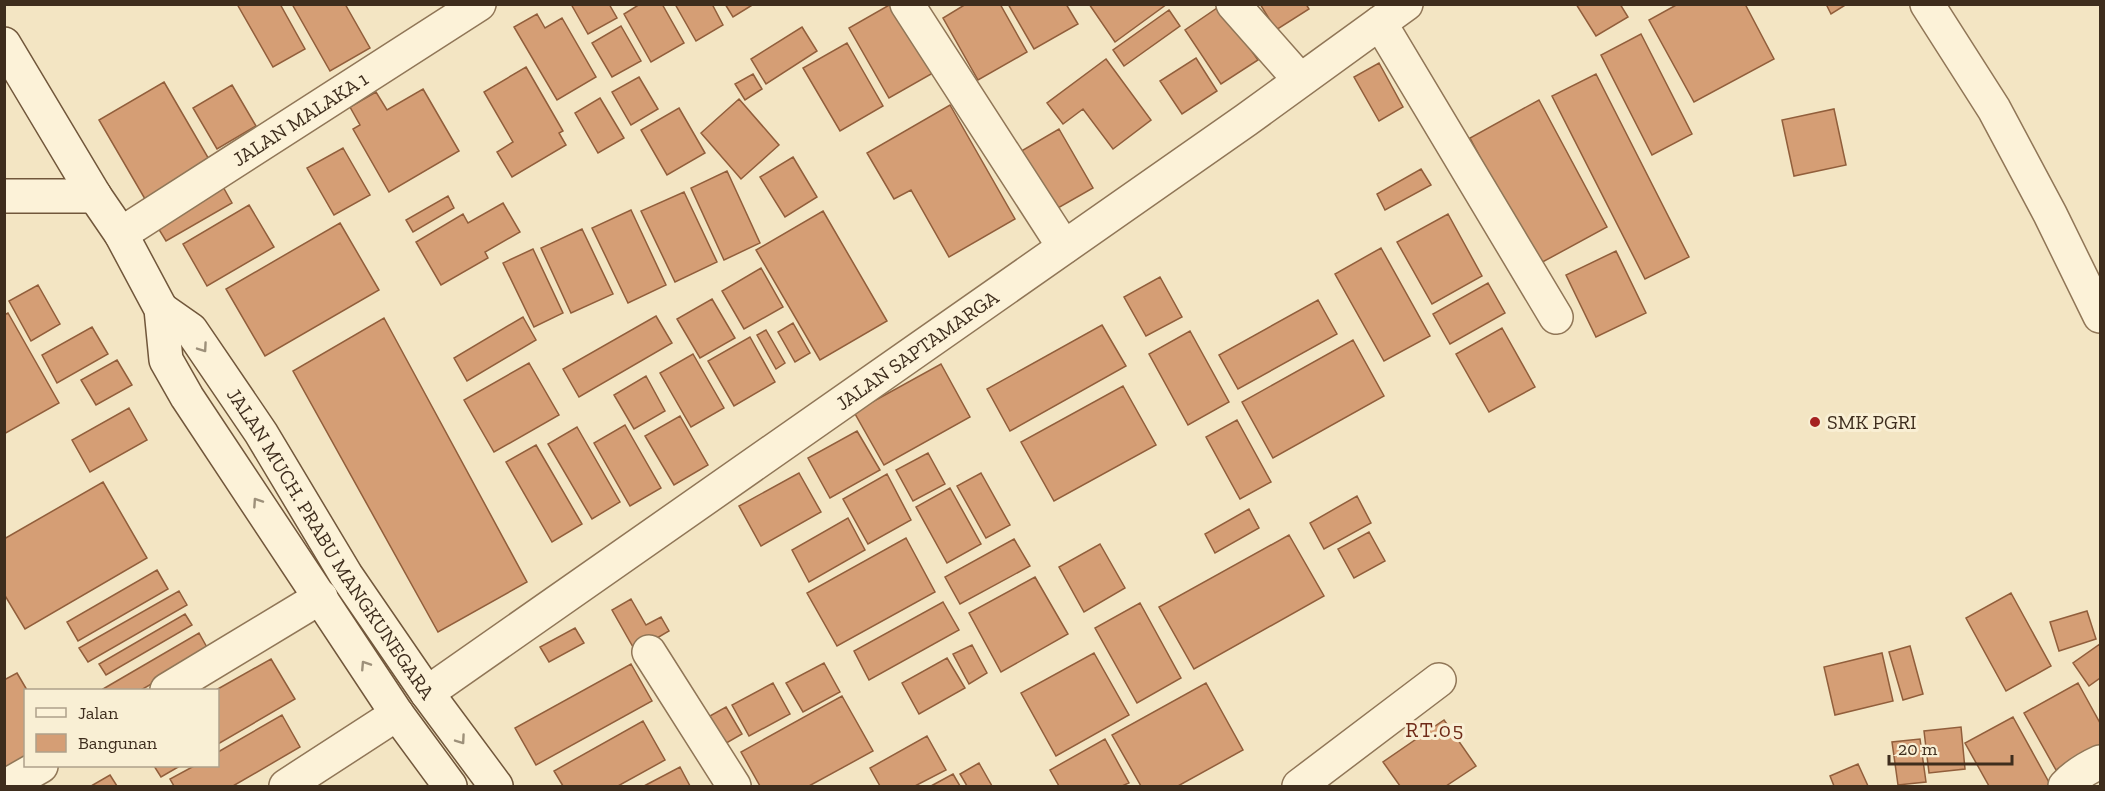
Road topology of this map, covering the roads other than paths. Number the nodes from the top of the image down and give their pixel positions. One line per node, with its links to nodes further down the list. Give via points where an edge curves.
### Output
1 (479, 4): 11 (street, JALAN MALAKA 1)
2 (907, 4): 12 (street)
3 (1233, 4): 8 (street)
4 (1406, 4): 6 (street, JALAN SAPTAMARGA)
5 (1927, 4): 14 (street, via 1994,109)
6 (1380, 23): 8 (street, JALAN SAPTAMARGA); 15 (street)
7 (4, 44): 10 (street, JALAN MUCH. PRABU MANGKUNEGARA)
8 (1300, 81): 12 (street, JALAN SAPTAMARGA)
9 (4, 196): 10 (street)
10 (95, 196): 11 (street, JALAN MUCH. PRABU MANGKUNEGARA)
11 (122, 234): 13 (street, JALAN MUCH. PRABU MANGKUNEGARA)
12 (1064, 247): 20 (street, JALAN SAPTAMARGA)
13 (161, 309): 16 (street, JALAN MUCH. PRABU MANGKUNEGARA, one-way to 13, via 165,360); 20 (street, JALAN MUCH. PRABU MANGKUNEGARA, one-way to 20, via 191,330 261,433 346,574)
14 (2100, 316)
15 (1556, 317)
16 (321, 597): 19 (street); 21 (street, JALAN MUCH. PRABU MANGKUNEGARA, one-way to 16)
17 (649, 652): 28 (street)
18 (1439, 680): 29 (street)
19 (169, 689)
20 (427, 693): 27 (street, JALAN MUCH. PRABU MANGKUNEGARA, one-way to 27)
21 (397, 714): 25 (street); 26 (street, JALAN MUCH. PRABU MANGKUNEGARA)
22 (2100, 762): 30 (street)
23 (38, 767): 24 (street)
24 (6, 786)
25 (286, 786)
26 (450, 786)
27 (496, 786)
28 (734, 786)
29 (1299, 786)
30 (2066, 786)

